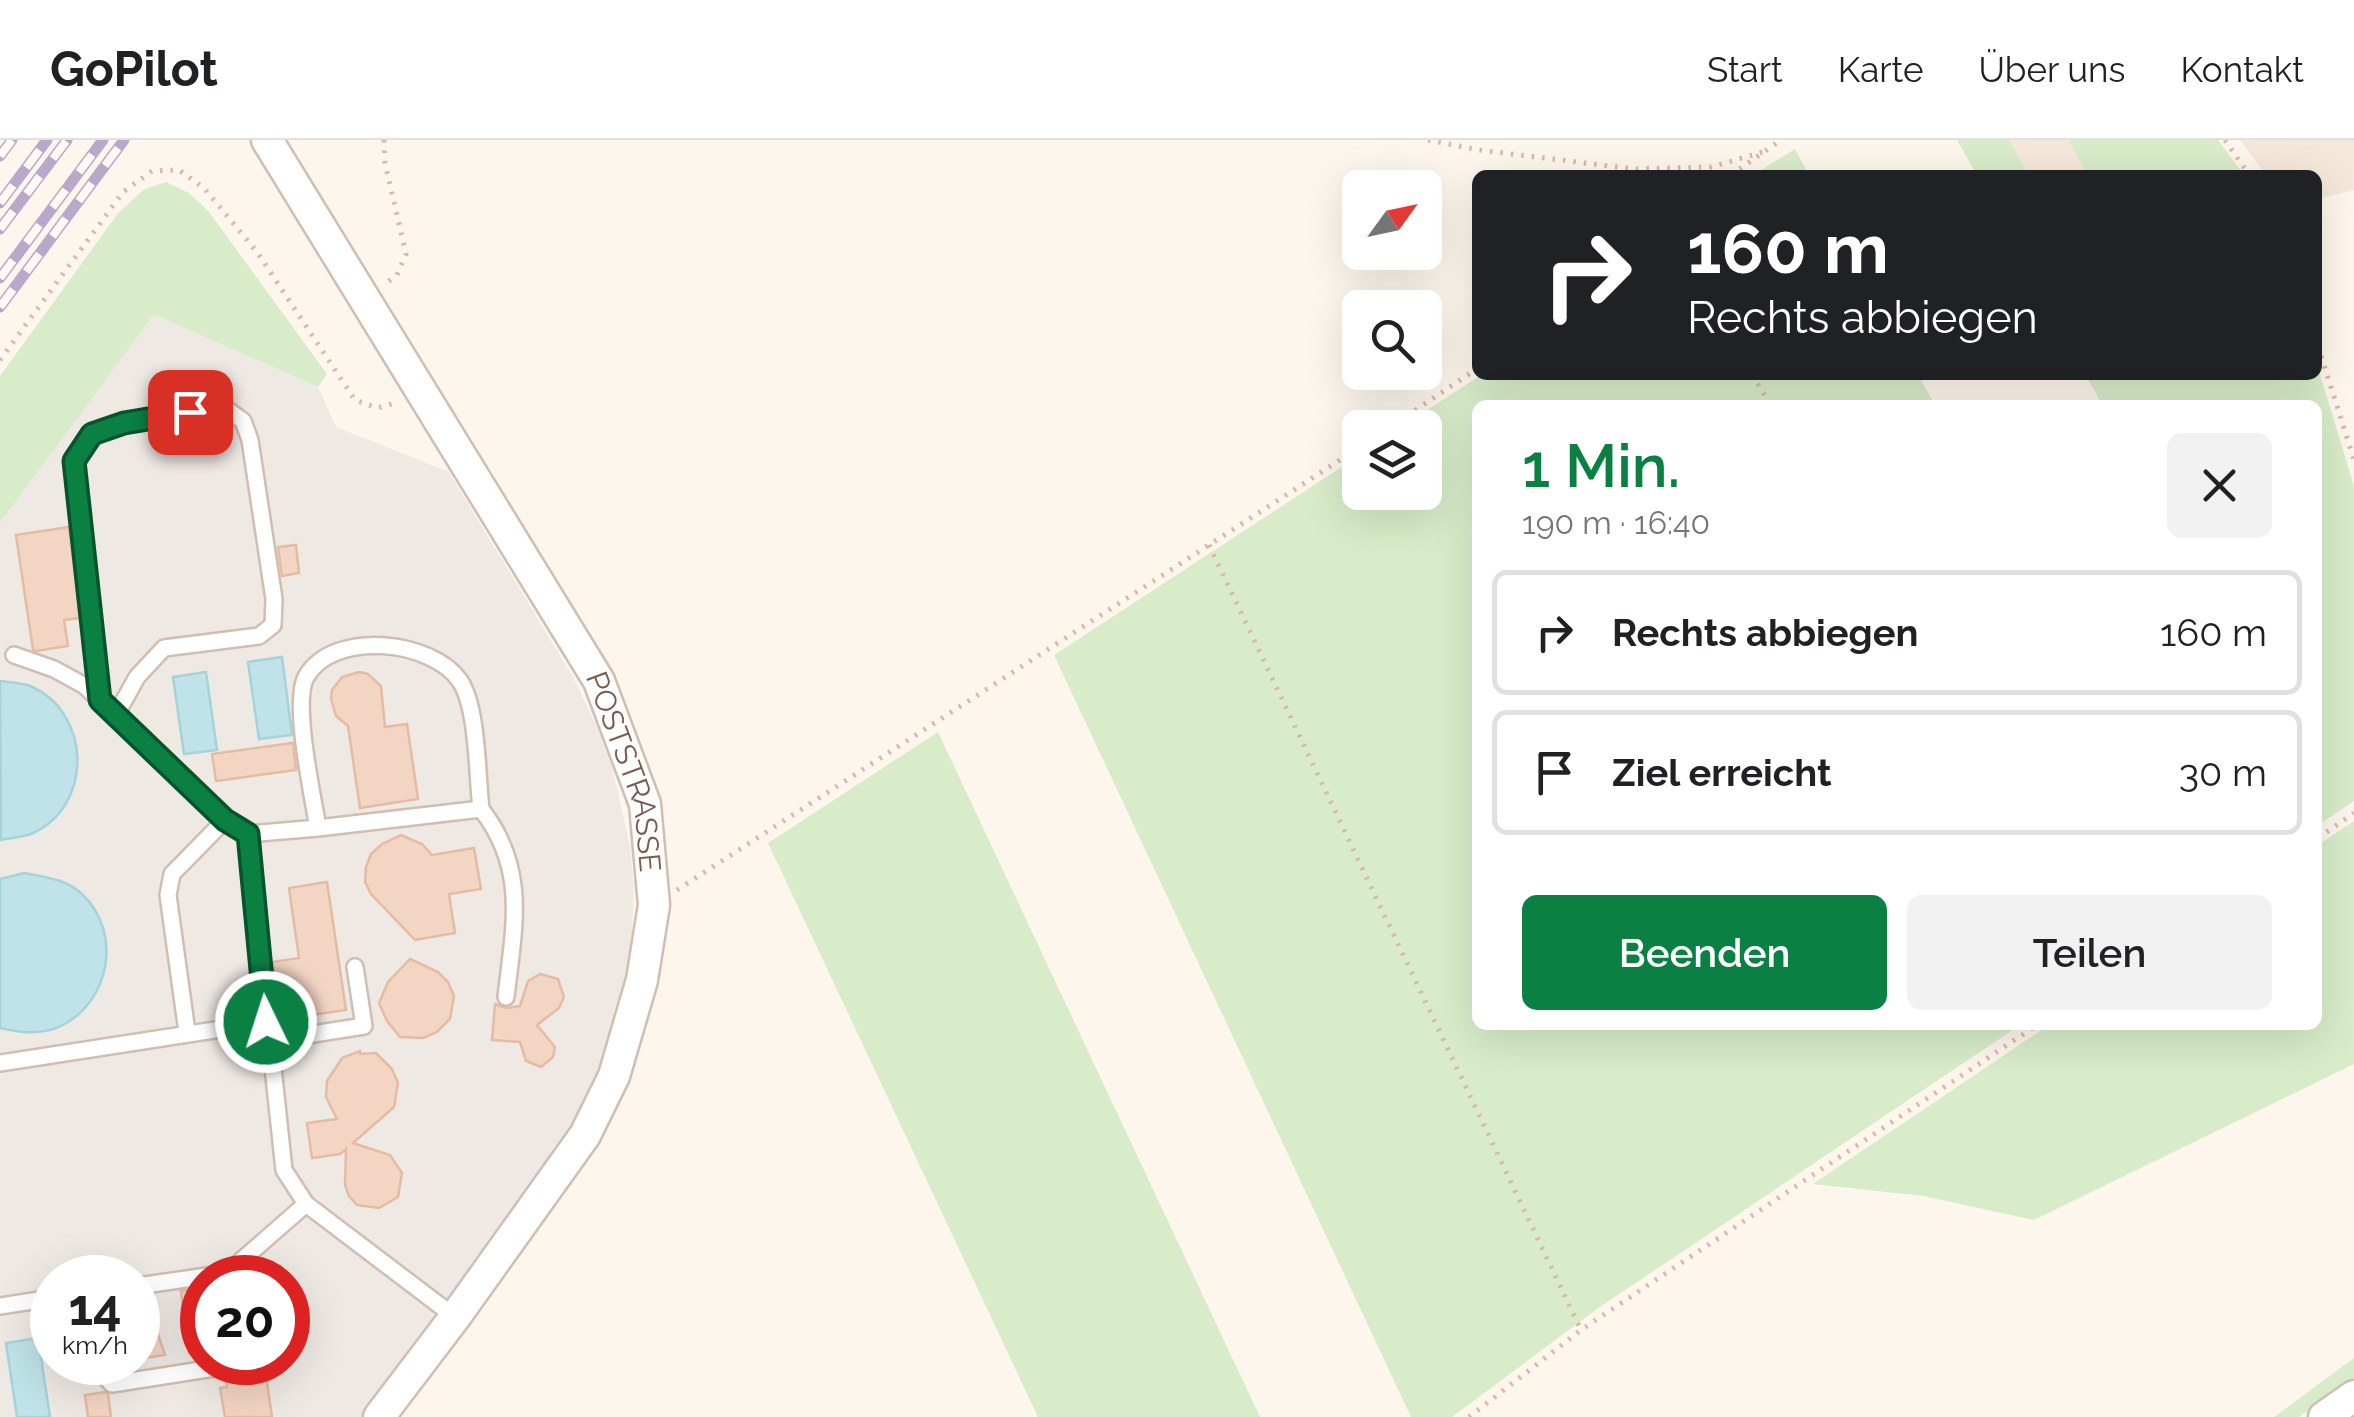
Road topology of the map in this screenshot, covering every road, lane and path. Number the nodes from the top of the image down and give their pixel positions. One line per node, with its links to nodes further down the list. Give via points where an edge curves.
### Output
1 (267, 140): 13 (street, POSTSTRASSE)
2 (384, 140): 9 (path, via 406,254 397,275)
3 (1428, 140): 6 (path, via 1634,169 1711,167)
4 (1781, 140): 6 (path)
5 (2226, 140): 8 (path)
6 (1766, 150): 7 (path)
7 (1739, 170)
8 (2246, 170)
9 (382, 286)
10 (2322, 359): 16 (path)
11 (0, 360): 13 (path, via 124,192 152,171 179,170 204,188 257,252 355,400 377,408)
12 (1472, 372): 14 (path)
13 (423, 395): 27 (street, POSTSTRASSE, via 599,681 645,804)
14 (1416, 410)
15 (1342, 459): 17 (path)
16 (2354, 460)
17 (1209, 545): 27 (path); 40 (path)
18 (14, 655): 19 (lane, via 54,669)
19 (100, 700): 20 (lane); 20 (lane, via 74,461 92,434 124,423 228,410 244,421 250,440 273,625 258,636 164,648 136,677)
20 (116, 715): 23 (lane)
21 (480, 809): 24 (lane); 24 (lane, via 462,683 443,663 411,650 346,648 306,678 300,702); 29 (lane, via 507,851 514,892)
22 (2354, 814): 26 (path)
23 (225, 820): 25 (lane); 32 (lane, via 172,874 168,896)
24 (318, 828): 25 (lane)
25 (248, 834): 30 (lane)
26 (2322, 835)
27 (654, 905): 39 (street, POSTSTRASSE, via 642,980 614,1076 586,1135)
28 (355, 967): 33 (lane, via 364,1026)
29 (506, 996)
30 (266, 1022): 32 (lane); 33 (lane)
31 (2031, 1030): 40 (path)
32 (187, 1032): 34 (lane)
33 (269, 1042): 35 (lane, via 284,1170)
34 (0, 1063)
35 (306, 1204): 36 (lane); 39 (lane)
36 (249, 1255)
37 (30, 1301): 38 (lane)
38 (0, 1306)
39 (455, 1318): 42 (street, POSTSTRASSE)
40 (1581, 1330): 43 (path)
41 (2354, 1396): 44 (street)
42 (379, 1417)
43 (1469, 1417)
44 (2324, 1417)

